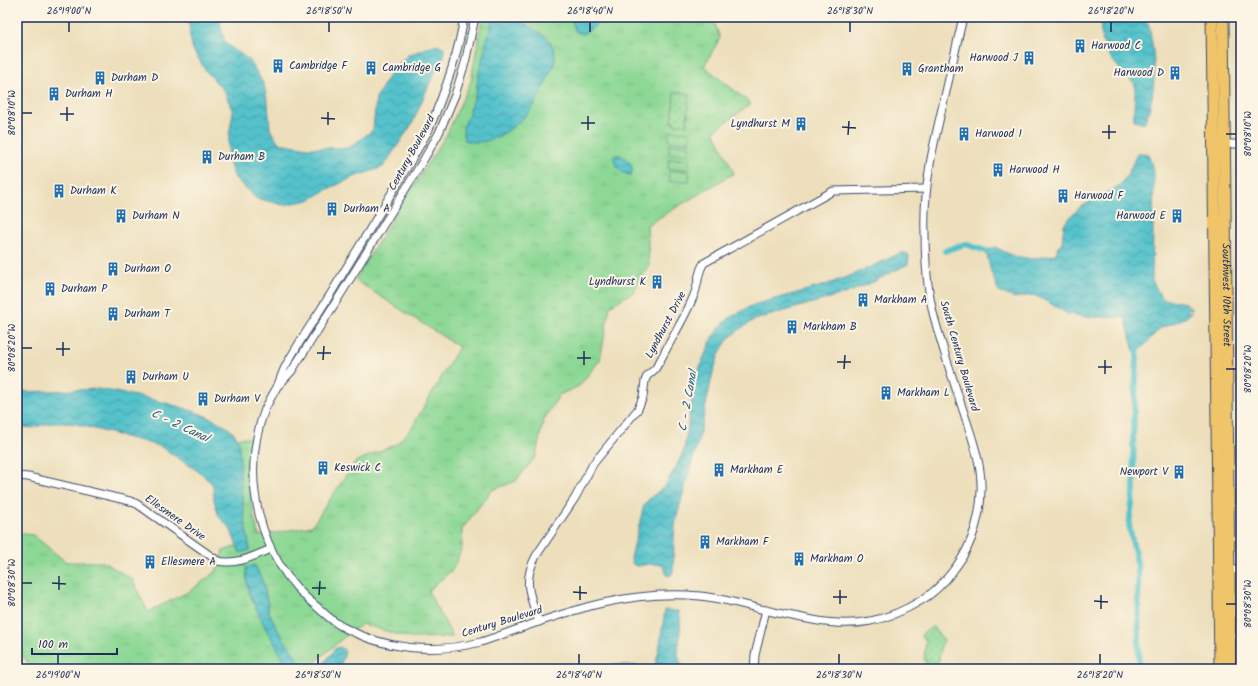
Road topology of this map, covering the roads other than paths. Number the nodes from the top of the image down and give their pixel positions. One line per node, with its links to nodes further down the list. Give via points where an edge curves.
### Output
1 (464, 17): 9 (street, Century Boulevard, via 455,60 429,129 284,368)
2 (474, 17): 9 (street, Century Boulevard, via 465,63 439,133 291,372)
3 (963, 17): 8 (street, South Century Boulevard, via 932,150)
4 (1212, 17): 6 (main road, Southwest 10th Street)
5 (1223, 17): 6 (main road, Southwest 10th Street)
6 (1218, 144): 7 (street); 12 (main road, Southwest 10th Street)
7 (1241, 144)
8 (926, 189): 15 (street, Lyndhurst Drive, via 833,191 704,263 699,270 697,288 692,300 660,361 647,376 638,408 593,464 575,498 531,565 528,585); 16 (street, South Century Boulevard, via 924,232 933,311 980,470 978,517 970,542 958,565 928,597 885,618)
9 (276, 388): 11 (street, Century Boulevard, via 262,418 254,465 257,506 262,528)
10 (17, 476): 11 (street, Ellesmere Drive, via 138,504 218,561 237,562)
11 (271, 549): 15 (street, Century Boulevard, via 286,574 324,613 340,625 391,645 418,649 464,646)
12 (1224, 570): 13 (street); 18 (main road, Southwest 10th Street); 19 (main road, Southwest 10th Street)
13 (1241, 570)
14 (766, 610): 15 (street, Century Boulevard, via 699,596 644,595 588,606); 16 (street, Century Boulevard); 17 (street, via 756,649)
15 (539, 622)
16 (844, 624)
17 (754, 669)
18 (1220, 669)
19 (1230, 669)

